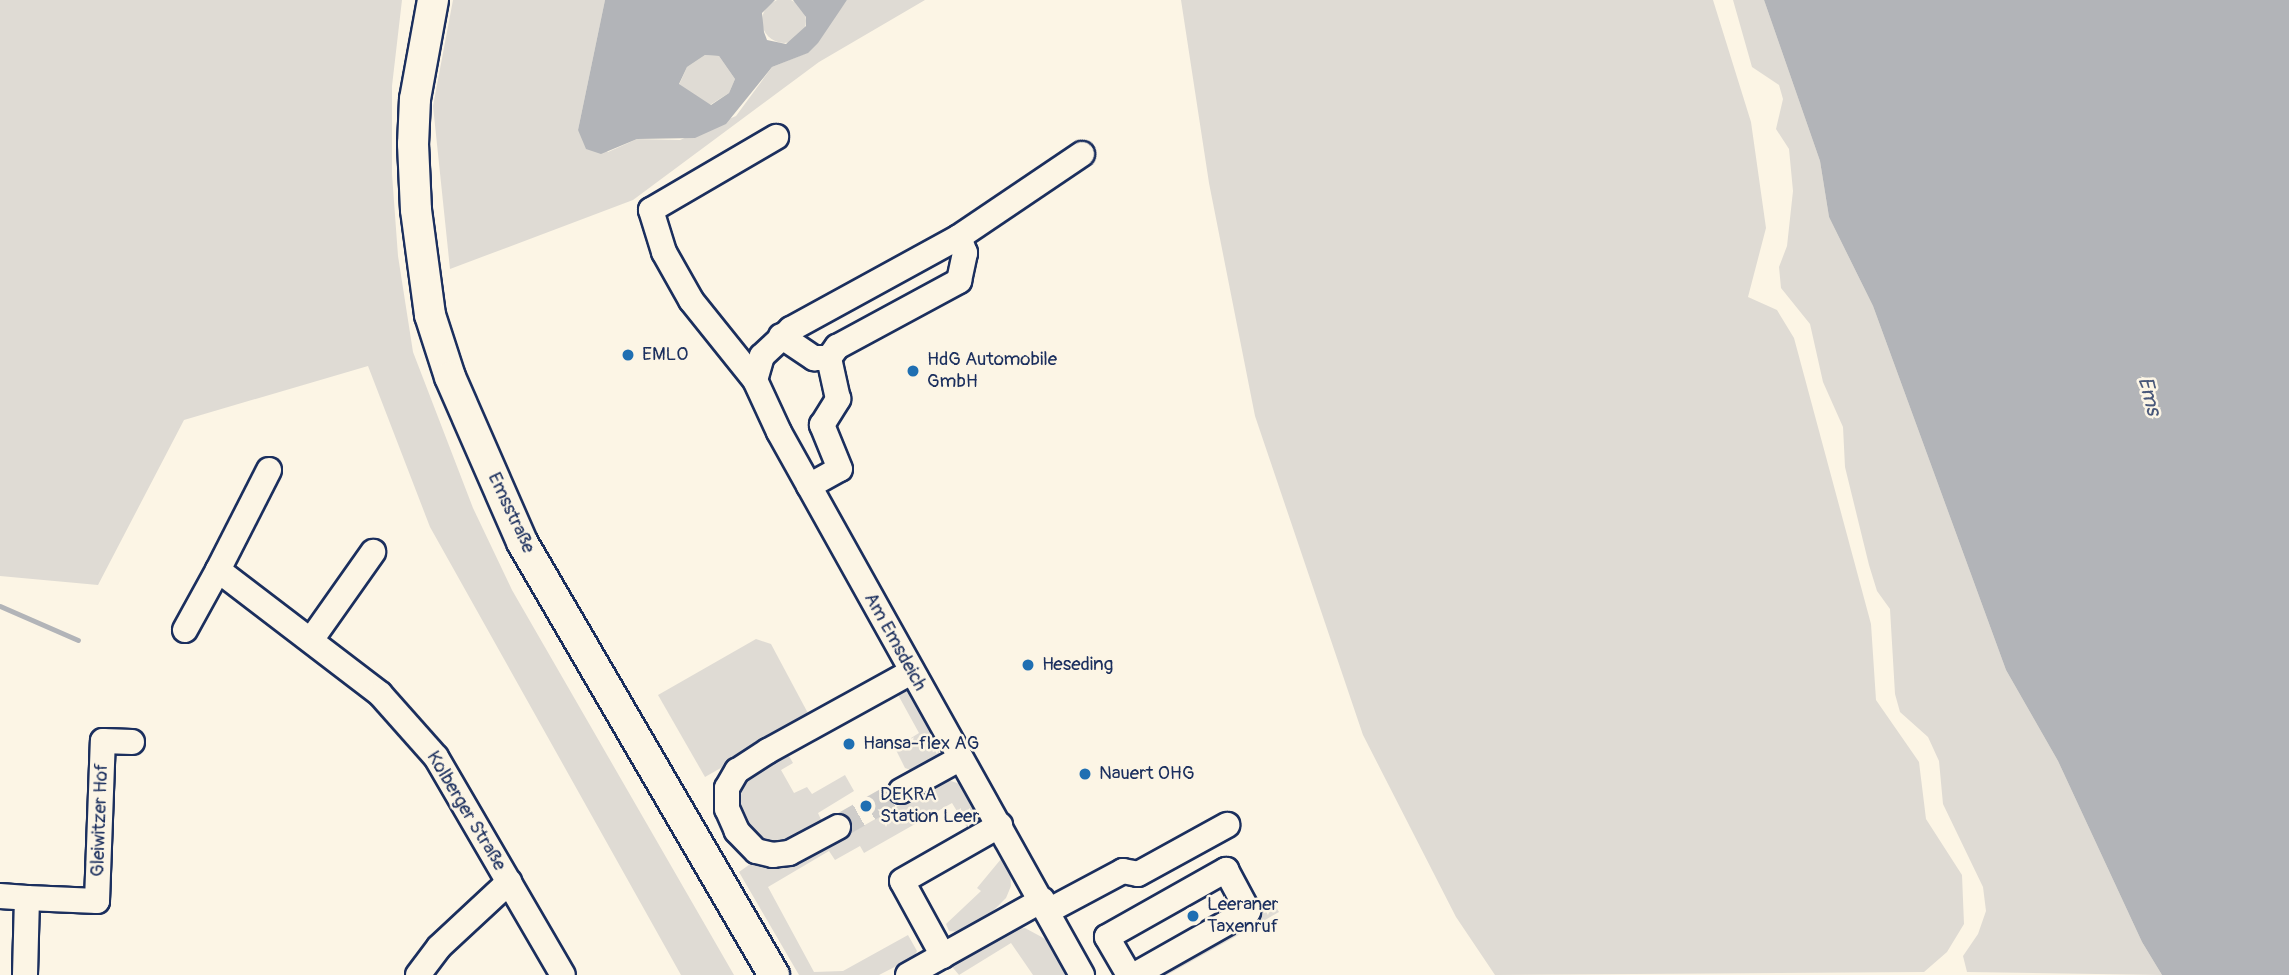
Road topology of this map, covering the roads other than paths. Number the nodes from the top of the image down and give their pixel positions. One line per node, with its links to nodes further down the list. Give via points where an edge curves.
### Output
1 (433, 0): 29 (main road, Emsstraße, via 415,99 414,157 430,316 450,377 522,542)
2 (776, 137): 7 (street, Am Emsdeich, via 651,210 664,252 691,300)
3 (1082, 154): 4 (street)
4 (959, 237): 5 (street); 6 (street, via 965,253 959,281 837,347)
5 (780, 336): 6 (street, via 814,358); 7 (street, via 762,356)
6 (829, 358): 9 (street, via 838,399 822,425 840,469)
7 (755, 380): 9 (street, Am Emsdeich)
8 (270, 470): 11 (street)
9 (809, 486): 14 (street, Am Emsdeich)
10 (373, 552): 13 (street)
11 (218, 570): 12 (street); 13 (street, Kolberger Straße)
12 (185, 630)
13 (312, 640): 21 (street, Kolberger Straße, via 380,694 436,757)
14 (911, 672): 16 (street, Am Emsdeich); 20 (street, via 768,751 737,771 727,788 727,809 737,831 756,850 773,855 789,852)
15 (132, 742): 23 (street, Gleiwitzer Hof, via 103,741 97,901)
16 (961, 758): 17 (street); 18 (street, Am Emsdeich)
17 (908, 787)
18 (1000, 825): 24 (street, Am Emsdeich); 25 (street, via 902,881)
19 (1227, 825): 24 (street, via 1138,874 1123,871)
20 (838, 827)
21 (509, 882): 27 (street, via 439,947); 28 (street, Kolberger Straße)
22 (0, 896): 23 (street)
23 (27, 898): 26 (street)
24 (1045, 905): 25 (street); 31 (street, Am Emsdeich)
25 (943, 956): 30 (street)
26 (25, 975)
27 (418, 975)
28 (563, 975)
29 (774, 975)
30 (908, 975)
31 (1083, 975)
32 (1129, 975): 33 (street, via 1107,937 1226,870 1248,911)
33 (1135, 975)

